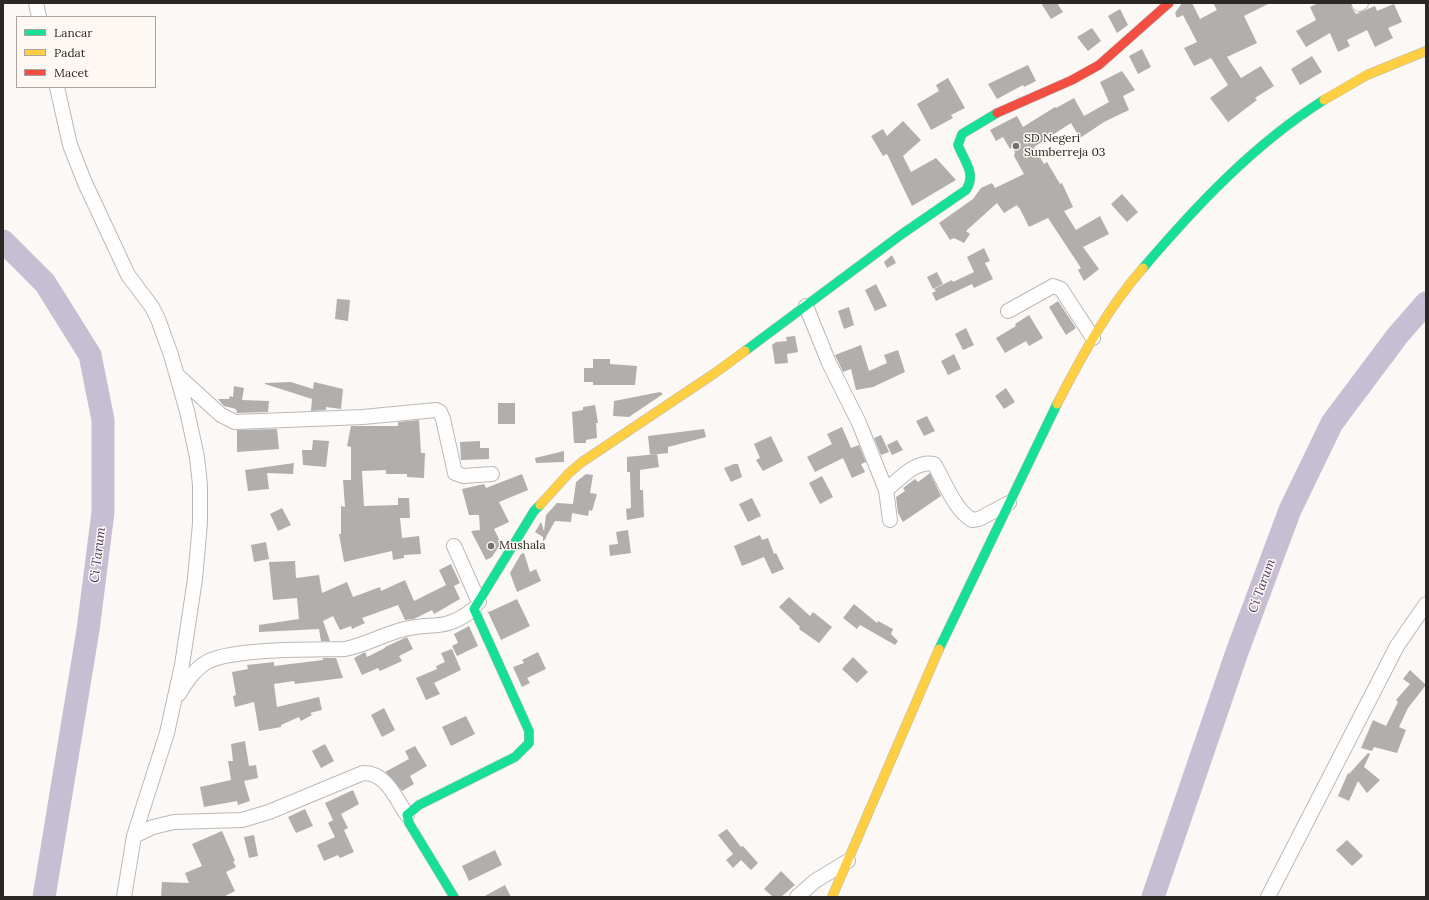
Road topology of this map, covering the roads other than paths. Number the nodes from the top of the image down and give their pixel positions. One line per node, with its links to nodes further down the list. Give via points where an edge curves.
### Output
1 (36, 3): 4 (street)
2 (1169, 3): 3 (street)
3 (1155, 7): 7 (street, via 1103,62 1089,72 1001,111 962,134 958,145 972,174 971,186)
4 (39, 16)
5 (1426, 51): 9 (street, via 1370,74 1334,93 1304,113 1251,156 1190,215 1138,273)
6 (57, 88): 10 (street, via 76,164 117,254 158,319)
7 (806, 306): 12 (street); 17 (street, via 569,473 534,511)
8 (1008, 311): 9 (street, via 1053,286 1058,287)
9 (1093, 338): 13 (street)
10 (177, 375): 11 (street, via 221,415 235,422 363,417 436,410 443,419 455,473 463,476); 18 (street, via 197,457 200,523 190,622)
11 (492, 474)
12 (886, 490): 13 (street, via 919,464 927,462 934,464 956,503 965,516 972,520 979,519); 14 (street)
13 (1009, 503): 21 (street, via 933,662)
14 (890, 520)
15 (454, 546): 17 (street)
16 (1426, 604): 26 (street, via 1397,646)
17 (476, 606): 18 (street, via 460,619 446,625 410,627 356,647 271,651 220,658 203,665); 19 (street, via 529,731 530,741 515,757 419,805)
18 (175, 700): 20 (street)
19 (407, 815): 20 (street, via 384,781 374,774 363,773 269,812 242,820 174,822 153,827); 23 (street, via 409,823)
20 (134, 836): 22 (street)
21 (848, 860): 24 (street, via 815,881); 25 (street)
22 (124, 897)
23 (454, 897)
24 (797, 897)
25 (832, 897)
26 (1268, 897)

